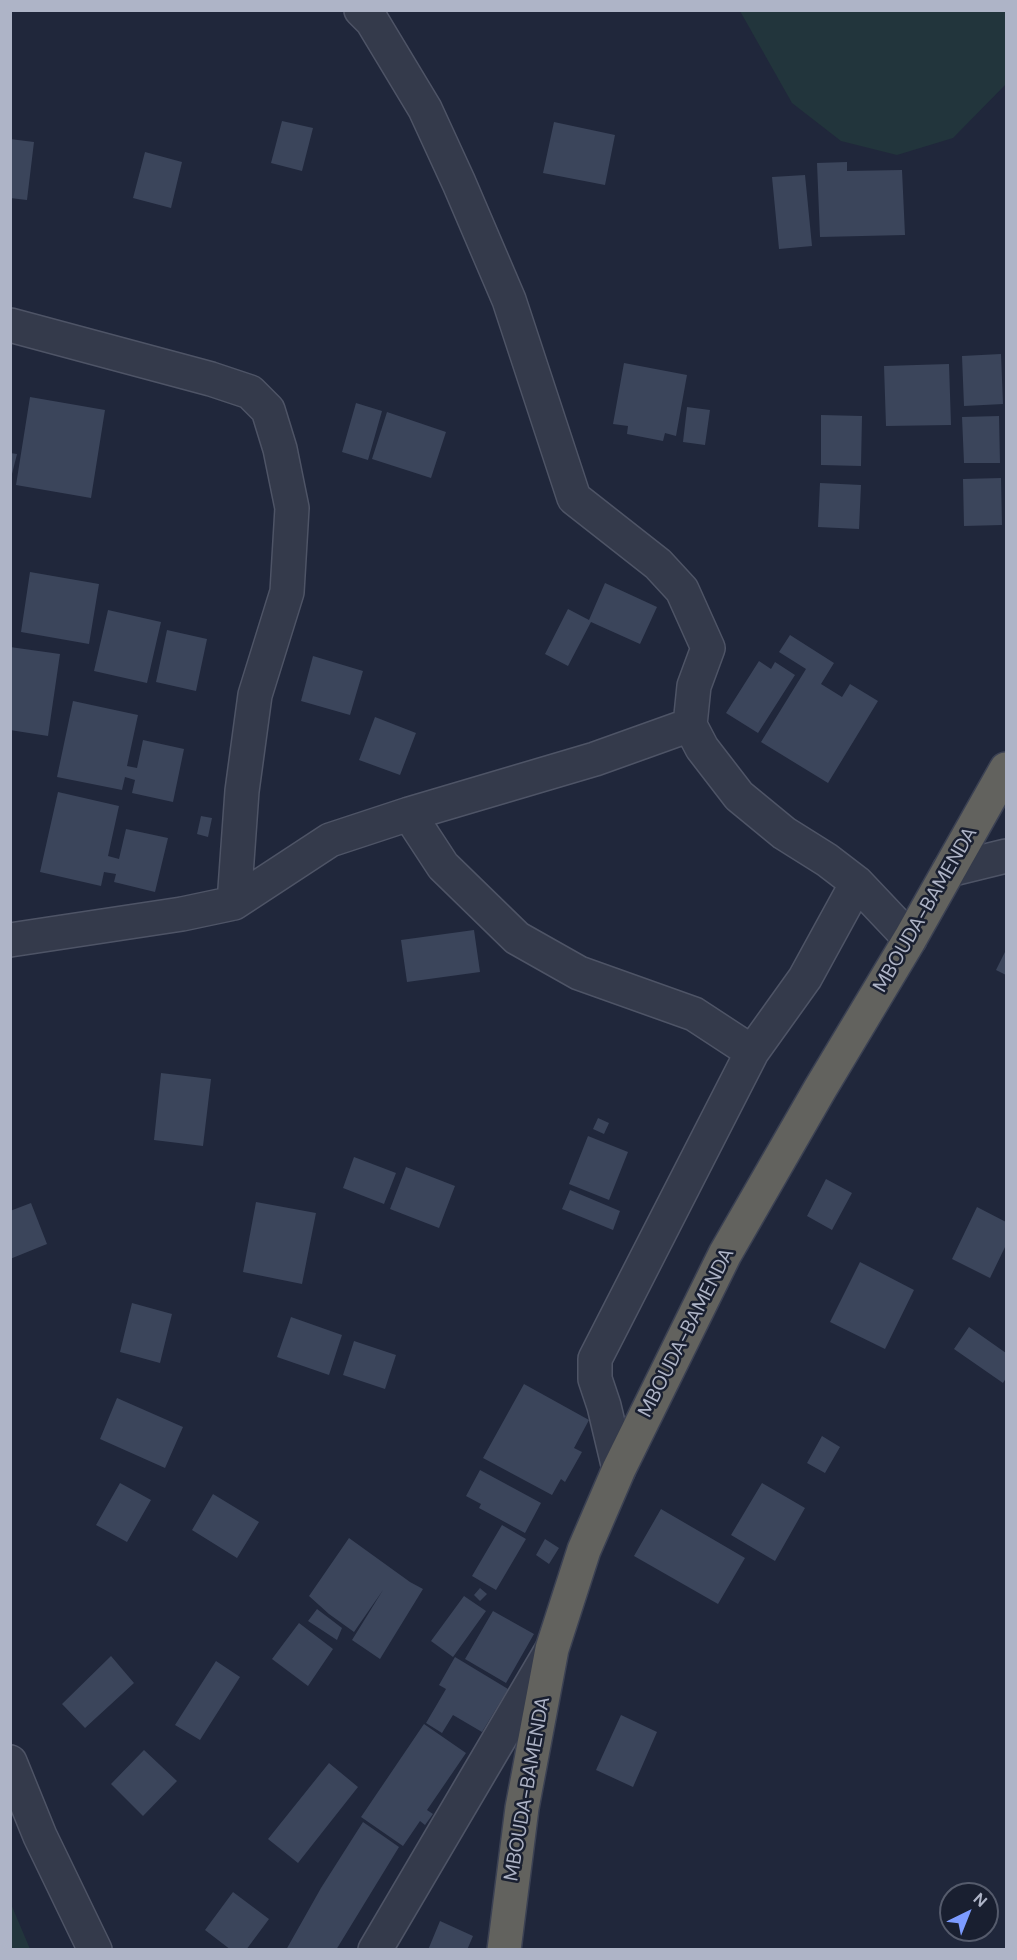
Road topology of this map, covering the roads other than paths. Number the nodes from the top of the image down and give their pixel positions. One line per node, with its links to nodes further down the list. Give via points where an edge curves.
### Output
1 (362, 10): 3 (street, via 425,109 459,183 509,300 574,498 658,564 682,590 708,648 694,686)
2 (10, 325): 9 (street, via 211,379 250,392 268,410 292,508 287,592 255,695 242,790)
3 (690, 725): 5 (street, via 595,759); 8 (street, via 702,748 739,796 784,833)
4 (1006, 769): 7 (highway, MBOUDA-BAMENDA)
5 (409, 814): 9 (street, via 330,840); 12 (street, via 443,866 517,938 579,973 694,1014)
6 (1006, 856): 7 (street)
7 (949, 870): 10 (highway, MBOUDA-BAMENDA)
8 (857, 883): 10 (street); 12 (street, via 806,978)
9 (234, 903): 11 (street)
10 (910, 939): 13 (highway, MBOUDA-BAMENDA, via 725,1254)
11 (10, 940)
12 (752, 1052): 13 (street, via 595,1359 595,1379)
13 (619, 1469): 14 (highway, MBOUDA-BAMENDA, via 584,1550)
14 (552, 1649): 17 (street); 18 (highway, MBOUDA-BAMENDA, via 522,1808)
15 (10, 1762): 16 (street, via 40,1836)
16 (95, 1950)
17 (375, 1950)
18 (504, 1950)

